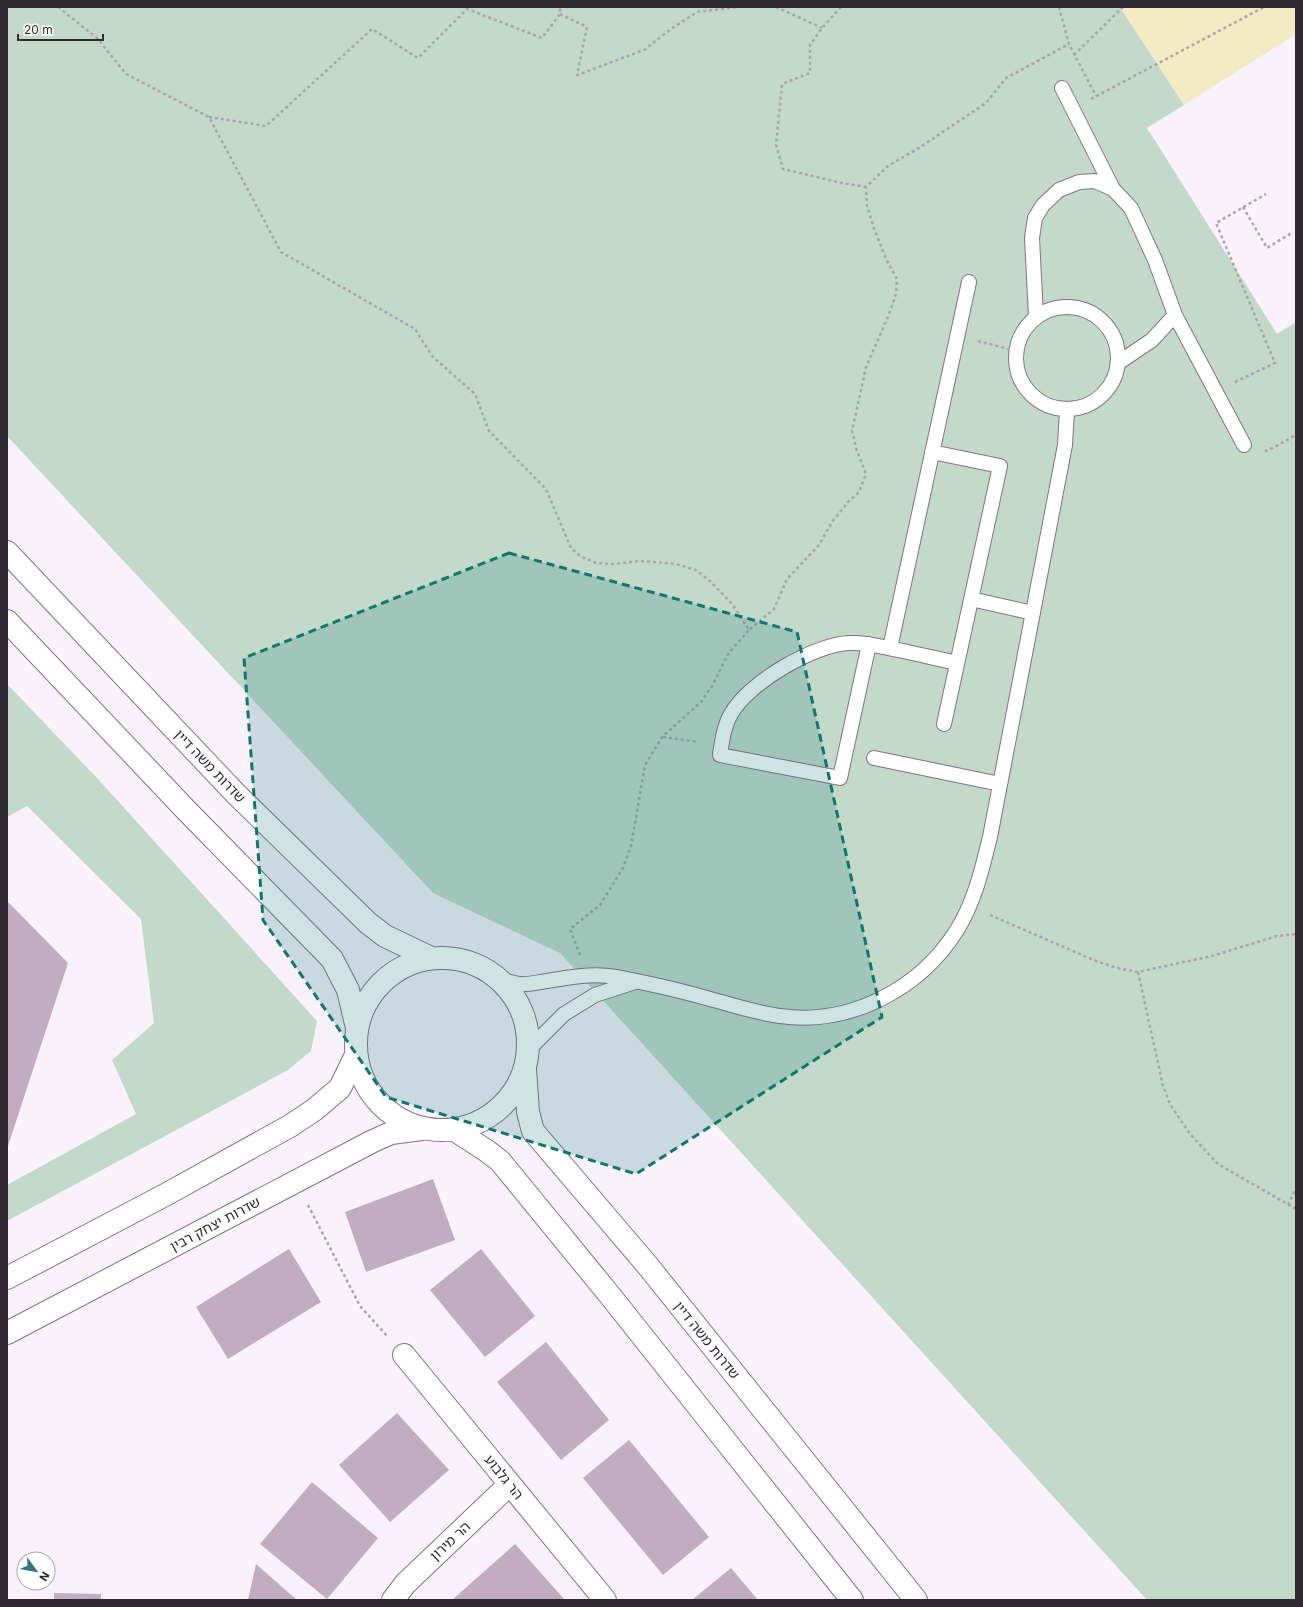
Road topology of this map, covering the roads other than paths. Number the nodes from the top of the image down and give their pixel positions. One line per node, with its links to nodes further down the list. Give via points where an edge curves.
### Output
1 (1062, 88): 2 (lane)
2 (1113, 189): 4 (lane, via 1131,208 1155,260); 5 (lane, via 1095,181 1079,182 1059,190 1043,205 1035,218 1032,238)
3 (969, 282): 9 (lane)
4 (1175, 315): 6 (lane, via 1152,340); 8 (lane)
5 (1036, 317): 6 (lane, via 1051,309 1068,307 1084,310 1099,318 1110,331 1116,346); 7 (lane, via 1027,326 1016,351 1016,366 1020,379 1028,392 1039,401)
6 (1118, 363): 7 (lane, via 1114,378 1106,391 1095,401)
7 (1067, 410): 12 (lane, via 1065,445)
8 (1244, 445)
9 (932, 452): 11 (lane, via 1000,466); 15 (lane)
10 (7, 552): 20 (main road, שדרות משה דיין, via 236,794 368,923 385,936)
11 (971, 599): 12 (lane); 16 (lane)
12 (1033, 613): 19 (lane)
13 (7, 622): 23 (main road, via 332,959 348,990)
14 (869, 644): 14 (lane, via 840,778 720,755 731,714 742,699 768,677 807,654 827,647 850,643); 15 (lane)
15 (890, 648): 16 (lane)
16 (957, 663): 17 (lane)
17 (944, 724)
18 (874, 758): 19 (lane)
19 (1000, 784): 22 (lane, via 980,878 969,906 941,953 924,971 884,998 848,1012 803,1018 780,1016)
20 (431, 958): 21 (main road, שדרות משה דיין, via 456,958 479,965); 23 (main road, via 405,966 383,981 366,1002)
21 (499, 979): 22 (lane, via 521,984 588,975); 25 (main road, שדרות משה דיין, via 516,998 525,1020)
22 (636, 982): 25 (lane, via 595,995 564,1014)
23 (357, 1028): 24 (main road)
24 (356, 1055): 26 (main road, via 364,1081 380,1103 401,1120); 28 (main road, via 340,1088 290,1126)
25 (526, 1059): 27 (main road, via 514,1091 498,1109 477,1122); 35 (main road, שדרות משה דיין, via 528,1112 533,1131 648,1266)
26 (426, 1129): 27 (main road); 29 (main road, שדרות יצחק רבין, via 391,1133 373,1141)
27 (453, 1129): 34 (main road, via 500,1161)
28 (7, 1278)
29 (7, 1333)
30 (404, 1355): 31 (main road, הר גלבוע)
31 (510, 1484): 32 (main road, הר מירון, via 405,1584); 33 (main road, הר גלבוע)
32 (393, 1600)
33 (605, 1600)
34 (852, 1600)
35 (916, 1600)

